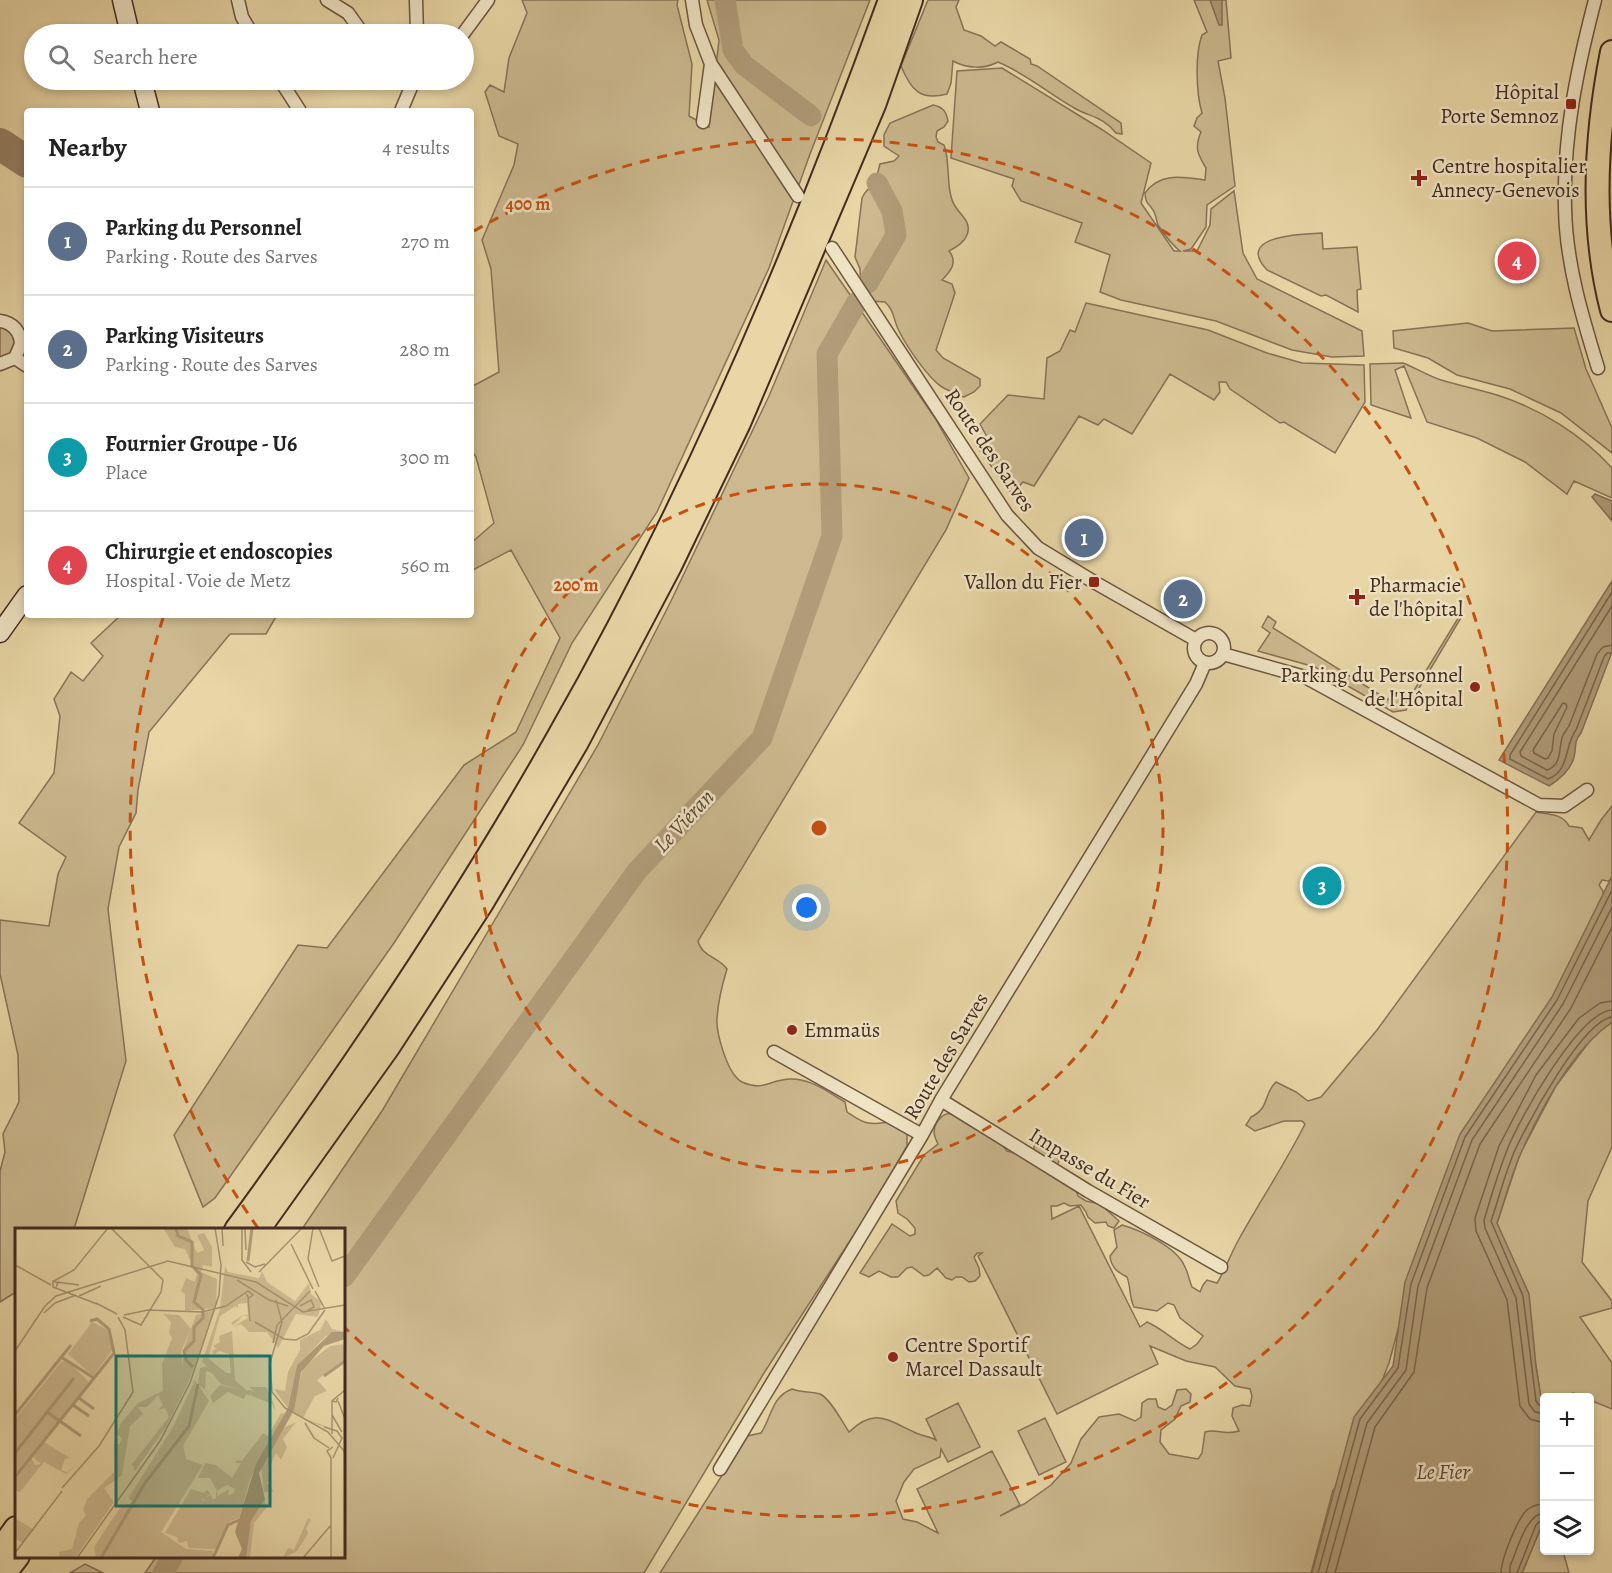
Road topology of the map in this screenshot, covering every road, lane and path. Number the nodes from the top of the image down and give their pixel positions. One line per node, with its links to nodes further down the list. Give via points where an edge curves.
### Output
1 (122, 0): 10 (main road)
2 (238, 0): 11 (street)
3 (327, 0): 12 (street, via 348,13)
4 (416, 0): 13 (street)
5 (488, 0): 14 (street)
6 (692, 0): 16 (street, via 696,25)
7 (890, 0): 40 (highway, via 855,98 777,288 722,417 656,555 560,735 464,896 376,1033)
8 (911, 0): 41 (highway, via 874,105 739,423 670,566 576,744 482,903 389,1046)
9 (1595, 0): 30 (street, via 1569,114 1564,209 1581,313)
10 (128, 24)
11 (246, 24)
12 (356, 24)
13 (417, 24)
14 (470, 24)
15 (1612, 52): 26 (highway, via 1602,114 1597,188 1602,264)
16 (711, 64): 23 (street); 24 (street)
17 (145, 90): 21 (main road)
18 (286, 90): 22 (street)
19 (410, 90): 20 (street)
20 (404, 106)
21 (149, 108)
22 (298, 108)
23 (703, 122)
24 (798, 196)
25 (832, 248): 33 (street, Route des Sarves, via 1007,515 1038,548)
26 (1612, 310)
27 (0, 321): 28 (street, via 16,330)
28 (21, 353): 29 (street)
29 (0, 364)
30 (1598, 368)
31 (24, 599): 32 (main road)
32 (0, 633)
33 (1196, 640): 34 (street, via 1207,633 1217,635 1223,643); 35 (street, via 1195,654)
34 (1223, 654): 35 (street, via 1218,661); 36 (street, via 1305,677 1539,805 1564,806)
35 (1205, 663): 38 (street, Route des Sarves, via 1196,684)
36 (1587, 790)
37 (774, 1052): 39 (street)
38 (941, 1100): 39 (street, Route des Sarves); 42 (street, Impasse du Fier)
39 (922, 1135): 43 (street, Route des Sarves)
40 (237, 1228)
41 (259, 1228)
42 (1221, 1267)
43 (720, 1469)
44 (15, 1529): 45 (highway)
45 (0, 1550)
46 (17, 1558): 47 (highway)
47 (5, 1573)

